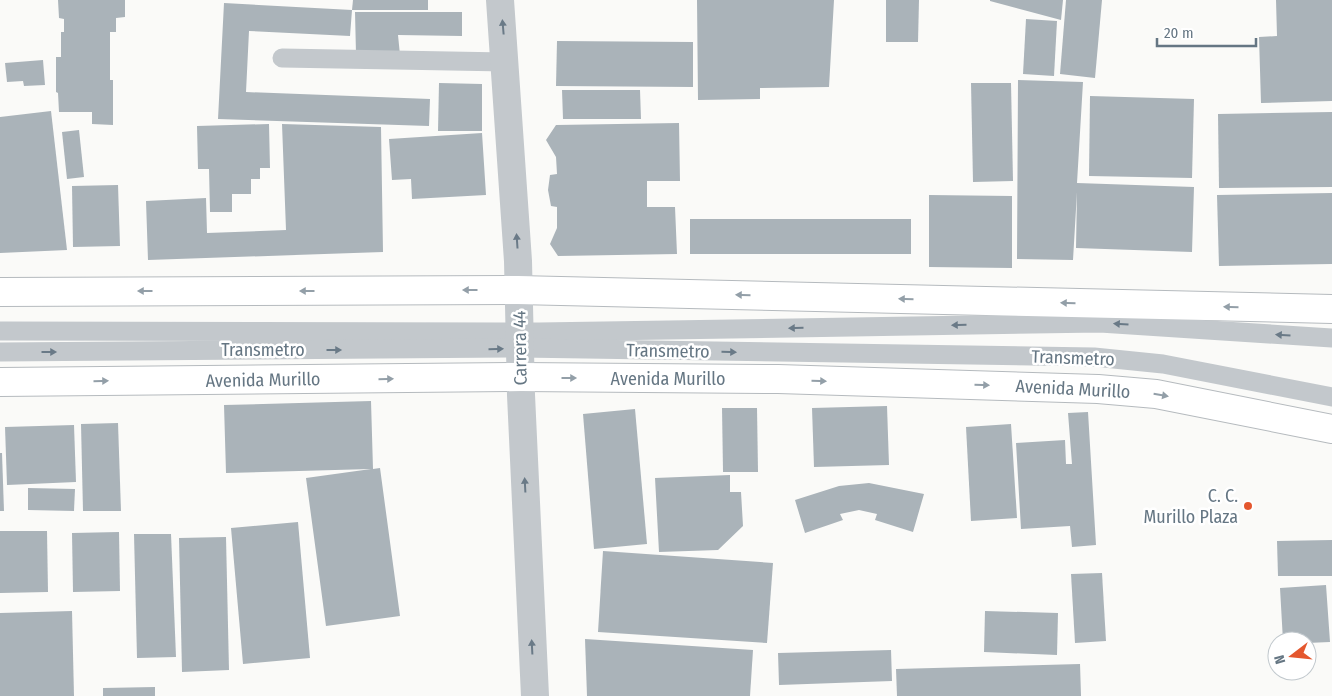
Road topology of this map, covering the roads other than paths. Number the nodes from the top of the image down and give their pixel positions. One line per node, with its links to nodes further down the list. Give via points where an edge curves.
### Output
1 (500, 0): 3 (street, Carrera 44, one-way to 1)
2 (282, 58): 3 (lane)
3 (506, 62): 4 (street, Carrera 44, one-way to 3)
4 (518, 290): 5 (main road, one-way to 5); 6 (main road, one-way to 4); 9 (street, Carrera 44)
5 (0, 292)
6 (1332, 310)
7 (0, 331): 9 (lane, Transmetro)
8 (1332, 338): 9 (lane, Transmetro, one-way to 9, via 1100,323)
9 (520, 340): 10 (lane, Transmetro, one-way to 9); 11 (street, Carrera 44); 13 (lane, Transmetro, one-way to 13, via 1094,357 1163,364)
10 (0, 352)
11 (521, 377): 12 (main road, Avenida Murillo, one-way to 11); 14 (main road, Avenida Murillo, one-way to 14, via 1098,389 1156,394); 15 (street, Carrera 44, one-way to 11)
12 (0, 382)
13 (1332, 397)
14 (1332, 429)
15 (535, 696)

